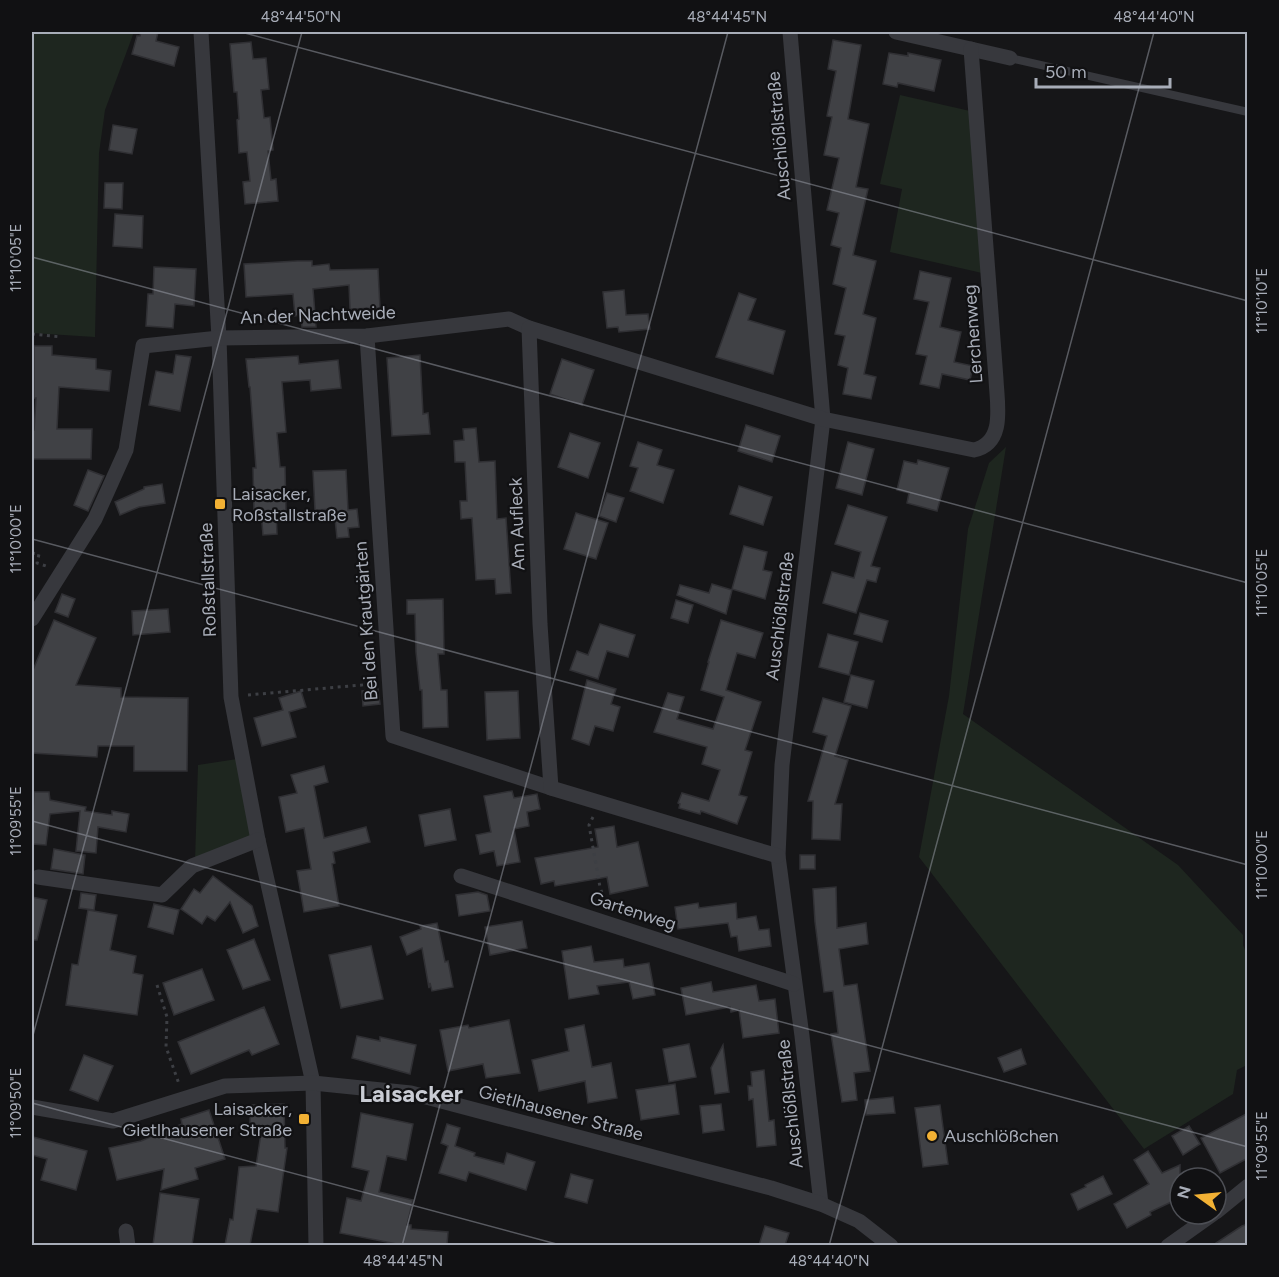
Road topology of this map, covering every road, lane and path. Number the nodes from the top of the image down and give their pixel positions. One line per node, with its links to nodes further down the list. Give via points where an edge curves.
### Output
1 (201, 32): 11 (street, Roßstallstraße)
2 (790, 32): 12 (street, Auschlößlstraße)
3 (896, 32): 4 (street)
4 (971, 49): 5 (street); 12 (street, Lerchenweg, via 996,379 994,435 974,450)
5 (1010, 58): 6 (lane)
6 (1248, 112)
7 (529, 328): 9 (street, An der Nachtweide, via 509,318); 12 (street); 18 (street, Am Aufleck)
8 (32, 334): 10 (path)
9 (367, 336): 11 (street, An der Nachtweide); 16 (street, Bei den Krautgärten)
10 (61, 337)
11 (219, 338): 15 (street, An der Nachtweide, via 143,346 126,450 95,519); 17 (street, Roßstallstraße)
12 (823, 419): 21 (street, Auschlößlstraße, via 782,765)
13 (32, 553): 14 (path, via 39,554 37,563)
14 (46, 566)
15 (32, 619)
16 (389, 682): 17 (path); 18 (street, Bei den Krautgärten, via 393,736)
17 (231, 697): 20 (street, Roßstallstraße)
18 (551, 788): 19 (street)
19 (600, 802): 21 (street); 24 (path, via 589,825 600,887)
20 (258, 840): 23 (street, via 192,866 162,895); 27 (street, Roßstallstraße)
21 (778, 856): 25 (street, Auschlößlstraße)
22 (461, 876): 24 (street, Gartenweg)
23 (38, 877)
24 (612, 925): 25 (street, Gartenweg)
25 (794, 984): 32 (street, Auschlößlstraße)
26 (157, 985): 28 (path, via 167,1017 166,1047)
27 (313, 1083): 28 (street, Gietlhausener Straße, via 225,1086); 32 (street, Gietlhausener Straße, via 411,1093); 34 (street, Roßstallstraße)
28 (184, 1099): 29 (street, Gietlhausener Straße, via 113,1121)
29 (32, 1107)
30 (1248, 1186): 31 (street)
31 (1228, 1202)
32 (821, 1204): 35 (street, Gietlhausener Straße, via 859,1221)
33 (1195, 1226): 36 (street)
34 (316, 1245)
35 (891, 1245)
36 (1168, 1245)

